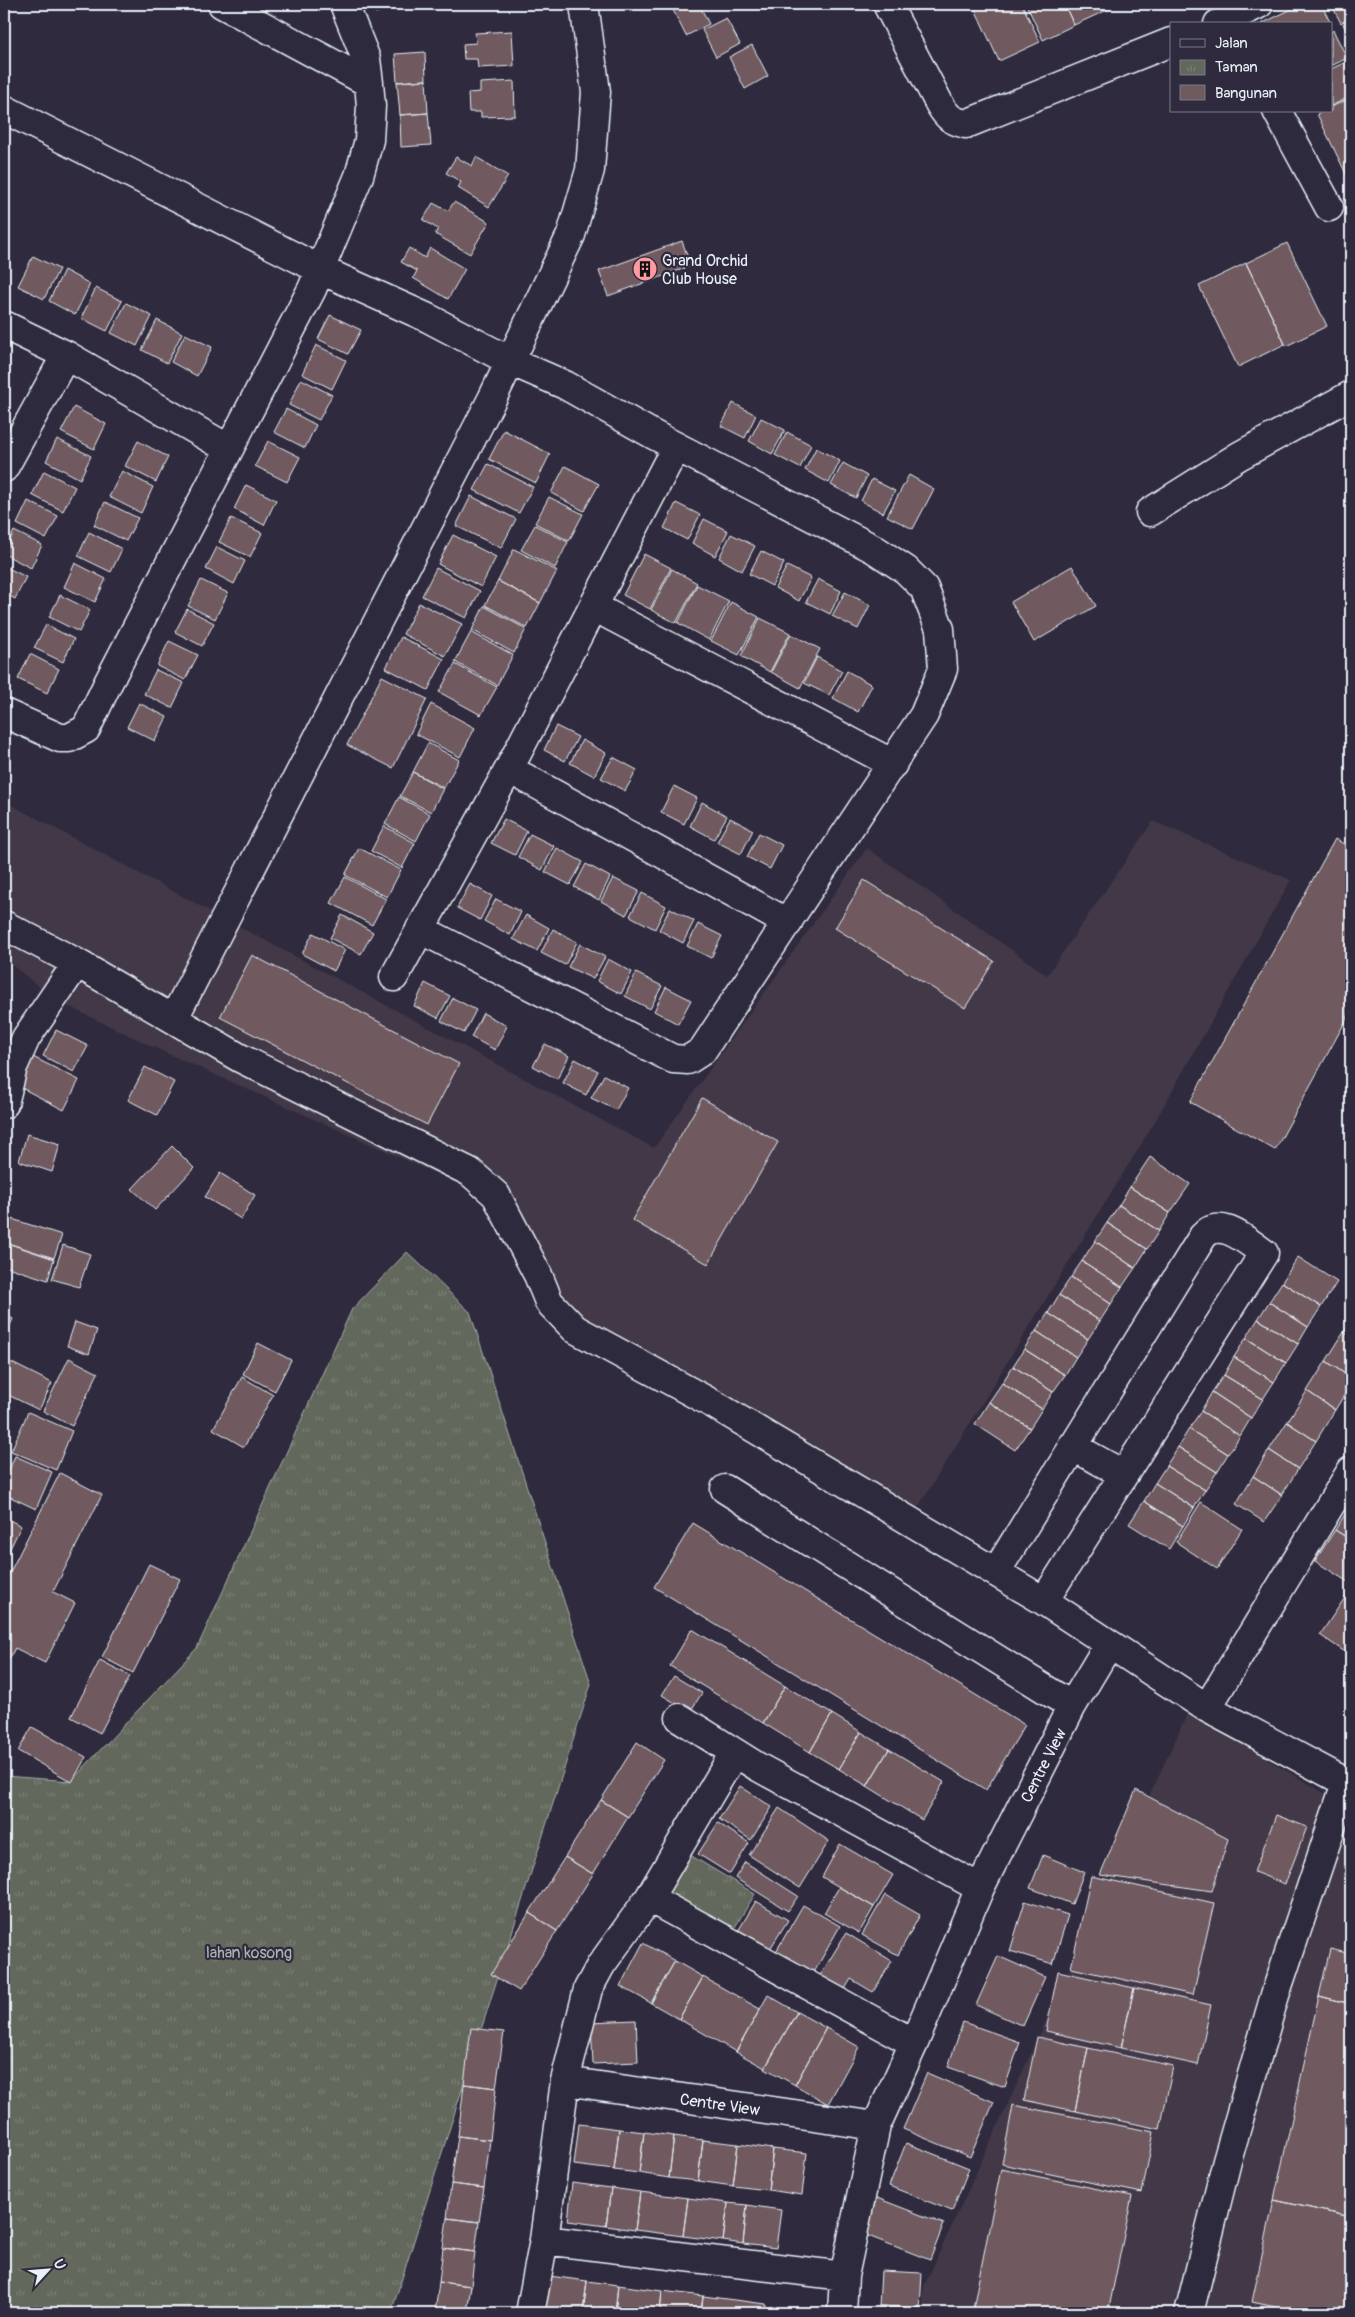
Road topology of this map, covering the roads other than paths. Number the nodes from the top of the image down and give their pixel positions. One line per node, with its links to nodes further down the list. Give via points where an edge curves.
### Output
1 (222, 4): 8 (street)
2 (344, 4): 8 (street, via 366,60)
3 (584, 4): 15 (street, via 596,92 590,170 571,235)
4 (887, 4): 7 (street, via 947,116 966,124)
5 (1260, 4): 6 (street)
6 (1224, 18)
7 (1170, 42)
8 (369, 83): 12 (street, via 369,140 362,167)
9 (4, 109): 12 (street)
10 (1278, 112): 11 (street)
11 (1329, 207)
12 (321, 270): 15 (street, via 428,318); 18 (street)
13 (4, 325): 14 (street)
14 (66, 355): 18 (street); 19 (street)
15 (510, 360): 17 (street, via 565,385); 30 (street)
16 (1351, 395): 20 (street, via 1239,456)
17 (678, 448): 21 (street); 23 (street, via 874,549 906,570 924,588 940,629 943,670 924,715)
18 (229, 449): 22 (street, via 86,730 69,738 60,738)
19 (4, 468)
20 (1150, 512)
21 (594, 607): 23 (street); 24 (street)
22 (4, 713)
23 (893, 764): 25 (street)
24 (509, 769): 25 (street); 27 (street)
25 (788, 923): 27 (street, via 702,1052 688,1060 673,1059)
26 (4, 925): 28 (street)
27 (420, 929): 29 (street)
28 (78, 963): 30 (street); 31 (street, via 26,1038 13,1067)
29 (394, 977)
30 (174, 1018): 36 (street, via 240,1058 470,1172 496,1195 549,1302 575,1329 715,1404)
31 (4, 1104)
32 (1072, 1446): 34 (street); 34 (street, via 1203,1236 1211,1229 1220,1228 1239,1235 1264,1253); 36 (street)
33 (1351, 1471): 40 (street)
34 (1123, 1474): 37 (street)
35 (725, 1489): 39 (street)
36 (996, 1572): 37 (street)
37 (1044, 1601): 38 (street)
38 (1109, 1644): 39 (street, Centre View); 40 (street)
39 (1072, 1706): 44 (street, Centre View)
40 (1207, 1708): 43 (street)
41 (680, 1718): 42 (street)
42 (734, 1753): 44 (street); 45 (street)
43 (1348, 1784): 53 (street, via 1275,1995 1227,2161)
44 (980, 1888): 46 (street, Centre View)
45 (649, 1898): 46 (street); 47 (street, via 601,1965 588,1989)
46 (914, 2043): 48 (street, Centre View)
47 (565, 2081): 48 (street, Centre View); 49 (street)
48 (876, 2126): 50 (street, Centre View)
49 (544, 2240): 50 (street); 51 (street)
50 (844, 2276): 52 (street, Centre View)
51 (530, 2313)
52 (842, 2313)
53 (1189, 2313)

